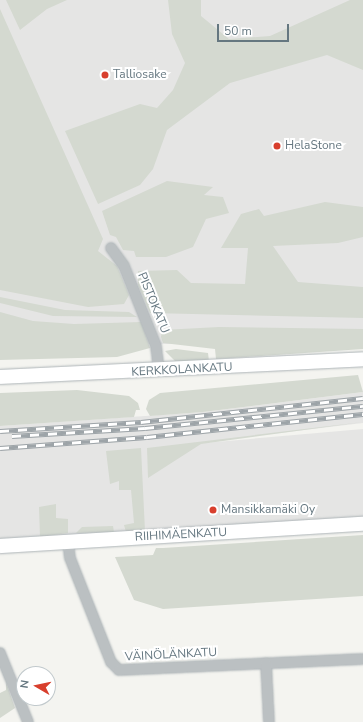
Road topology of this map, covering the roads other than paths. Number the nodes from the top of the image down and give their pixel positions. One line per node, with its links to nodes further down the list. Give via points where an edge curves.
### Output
1 (111, 248): 3 (street, PISTOKATU, via 124,266 158,350)
2 (363, 359): 3 (main road, KERKKOLANKATU)
3 (159, 371): 4 (main road, KERKKOLANKATU)
4 (0, 377)
5 (363, 524): 6 (main road, RIIHIMÄENKATU)
6 (68, 542): 7 (main road, RIIHIMÄENKATU); 10 (street, VÄINÖLÄNKATU, via 70,558 105,647 119,670)
7 (0, 546)
8 (0, 653): 11 (street)
9 (363, 659): 10 (street, VÄINÖLÄNKATU)
10 (266, 663): 12 (street)
11 (28, 722)
12 (269, 722)

